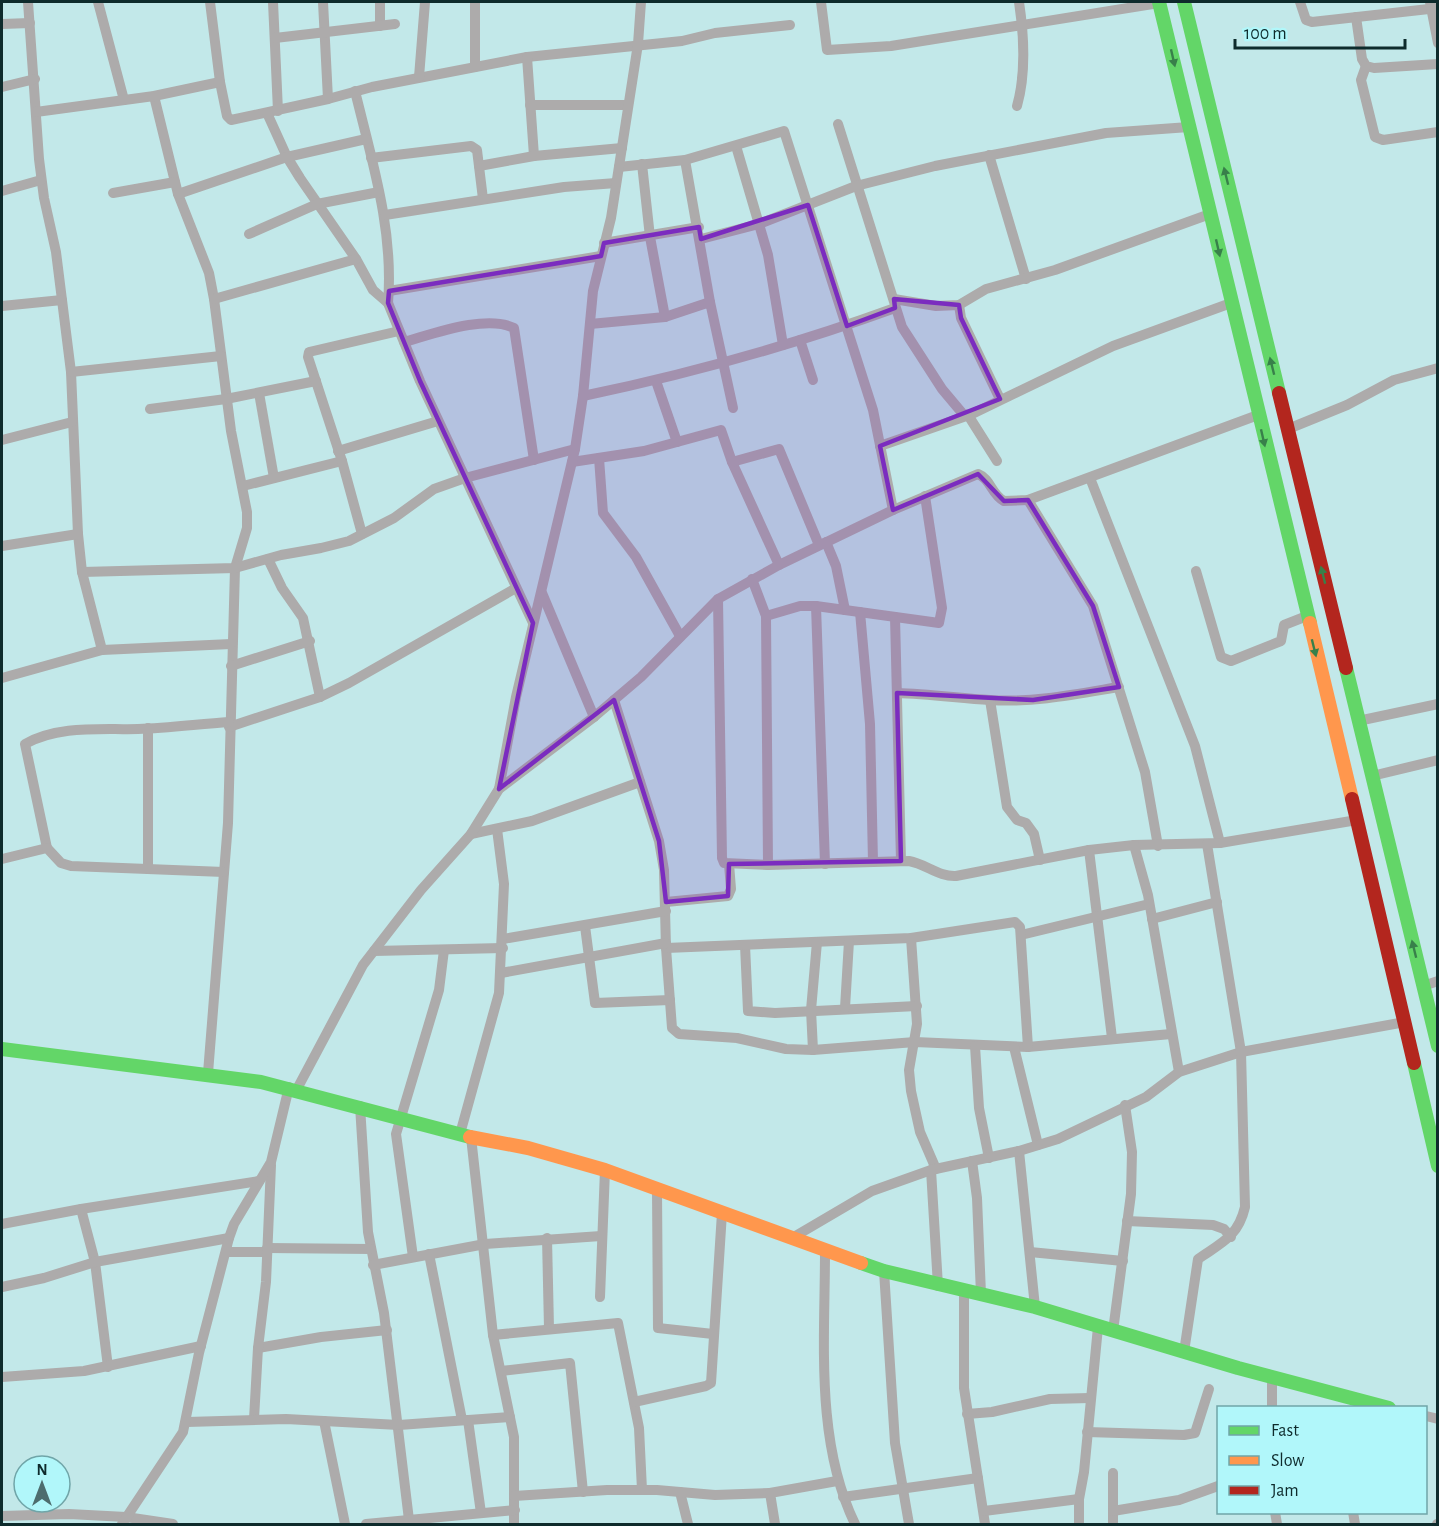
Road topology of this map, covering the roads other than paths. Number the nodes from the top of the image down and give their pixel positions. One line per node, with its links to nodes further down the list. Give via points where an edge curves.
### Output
1 (28, 2): 17 (street)
2 (98, 2): 38 (street)
3 (210, 2): 33 (street)
4 (273, 2): 24 (street)
5 (323, 2): 23 (street)
6 (380, 2): 22 (street)
7 (424, 2): 31 (street)
8 (477, 2): 30 (street)
9 (641, 2): 26 (street)
10 (820, 2): 20 (street, via 827,50 891,46)
11 (1019, 2): 20 (street)
12 (1159, 2): 20 (street); 45 (main road, one-way to 45)
13 (1184, 2): 113 (main road, one-way to 13)
14 (1300, 2): 16 (street, via 1306,21)
15 (1433, 6): 16 (street); 25 (street)
16 (1356, 17): 29 (street)
17 (30, 23): 18 (street); 32 (street)
18 (2, 24)
19 (395, 24): 22 (street)
20 (1022, 24): 41 (street, via 1022,87)
21 (789, 25): 26 (street)
22 (380, 26): 23 (street)
23 (325, 33): 24 (street); 37 (street)
24 (274, 38): 43 (street)
25 (1437, 43)
26 (638, 44): 27 (street); 40 (street)
27 (527, 57): 30 (street); 39 (street)
28 (1437, 64): 29 (street)
29 (1366, 66): 46 (street, via 1361,80 1375,137 1383,140)
30 (475, 67): 31 (street)
31 (419, 77): 35 (street)
32 (35, 79): 34 (street); 42 (street)
33 (220, 82): 36 (street); 43 (street, via 231,120)
34 (2, 87)
35 (355, 91): 37 (street); 47 (street)
36 (154, 96): 38 (street); 59 (street)
37 (328, 99): 43 (street)
38 (124, 100): 42 (street)
39 (530, 105): 40 (street); 51 (street)
40 (628, 105): 49 (street)
41 (1017, 106)
42 (36, 112): 58 (street)
43 (273, 112): 52 (street)
44 (838, 124): 61 (street)
45 (1189, 127): 50 (street, via 1106,133); 69 (main road)
46 (1437, 132)
47 (366, 139): 52 (street); 53 (street)
48 (736, 146): 54 (street); 68 (street, via 784,131); 71 (street)
49 (622, 148): 51 (street); 57 (street)
50 (989, 155): 61 (street); 79 (street)
51 (534, 156): 56 (street)
52 (287, 157): 65 (street); 67 (street)
53 (371, 158): 56 (street, via 471,146 477,150); 63 (street)
54 (685, 160): 55 (street); 72 (street)
55 (642, 164): 57 (street); 74 (street)
56 (479, 166): 66 (street)
57 (619, 167): 60 (street)
58 (42, 180): 62 (street); 82 (street)
59 (175, 182): 64 (street); 65 (street)
60 (616, 183): 66 (street); 76 (street)
61 (856, 186): 68 (street); 87 (street)
62 (2, 191)
63 (379, 192): 67 (street); 70 (street)
64 (113, 193)
65 (178, 194): 81 (street, via 209,273)
66 (483, 199): 70 (street)
67 (317, 204): 73 (street); 78 (street)
68 (808, 205): 71 (street); 91 (street)
69 (1210, 214): 79 (street); 85 (main road, one-way to 85)
70 (385, 215): 80 (street)
71 (759, 224): 75 (street); 95 (street)
72 (699, 227): 74 (street); 75 (street)
73 (249, 234)
74 (650, 237): 76 (street); 89 (street)
75 (701, 239): 83 (street)
76 (604, 243): 77 (street)
77 (601, 256): 80 (street); 90 (street, via 592,291)
78 (356, 259): 81 (street); 84 (street, via 373,290)
79 (1026, 279): 88 (street, via 987,289)
80 (389, 291): 84 (street)
81 (214, 299): 96 (street)
82 (62, 300): 86 (street); 99 (street)
83 (711, 302): 89 (street); 97 (street)
84 (388, 303): 92 (street)
85 (1231, 303): 106 (street, via 1113,346); 110 (main road)
86 (2, 304)
87 (895, 304): 88 (street); 91 (street); 109 (street, via 902,327 942,389)
88 (959, 305): 106 (street, via 961,318)
89 (665, 317): 90 (street)
90 (590, 324): 104 (street)
91 (847, 326): 93 (street); 116 (street)
92 (399, 331): 94 (street); 101 (street, via 313,349 308,357)
93 (800, 340): 95 (street); 100 (street)
94 (404, 342): 111 (street); 120 (street, via 461,326 505,324 514,328)
95 (783, 345): 97 (street)
96 (220, 356): 99 (street); 105 (street)
97 (722, 363): 102 (street); 107 (street)
98 (1437, 368): 113 (street, via 1394,380)
99 (71, 372): 112 (street)
100 (813, 380)
101 (316, 381): 103 (street); 118 (street)
102 (656, 381): 104 (street); 115 (street)
103 (259, 393): 105 (street); 124 (street)
104 (583, 396): 117 (street)
105 (226, 399): 108 (street); 127 (street)
106 (1000, 399): 109 (street)
107 (733, 408)
108 (150, 409)
109 (968, 415): 116 (street); 121 (street)
110 (1257, 415): 126 (street); 148 (main road, one-way to 148)
111 (438, 421): 118 (street); 125 (street)
112 (72, 422): 114 (street); 131 (street)
113 (1288, 429): 164 (main road, one-way to 113)
114 (2, 440)
115 (676, 442): 119 (street); 123 (street, via 721,430)
116 (880, 446): 130 (street)
117 (575, 449): 120 (street); 122 (street)
118 (340, 456): 124 (street); 132 (street)
119 (599, 458): 122 (street); 151 (street, via 603,513 636,557)
120 (534, 460): 125 (street)
121 (997, 461)
122 (572, 462): 142 (street)
123 (732, 462): 133 (street, via 779,449); 136 (street)
124 (274, 478): 127 (street)
125 (465, 478): 132 (street, via 434,489 394,518); 141 (street)
126 (1090, 478): 129 (street); 175 (street, via 1195,746)
127 (243, 486): 137 (street, via 247,528)
128 (925, 496): 129 (street, via 978,474 987,480 999,499); 130 (street); 149 (street, via 939,582 941,622)
129 (1029, 500): 157 (street, via 1093,606)
130 (892, 510): 133 (street)
131 (78, 534): 134 (street); 139 (street)
132 (362, 534): 135 (street, via 321,548)
133 (823, 544): 136 (street); 145 (street, via 836,566)
134 (2, 546)
135 (268, 558): 137 (street); 152 (street, via 282,588 303,618)
136 (779, 565): 140 (street)
137 (235, 568): 139 (street); 153 (street)
138 (1196, 571): 148 (street, via 1224,660 1231,661 1281,641 1284,625)
139 (82, 572): 154 (street)
140 (752, 579): 143 (street); 147 (street)
141 (516, 588): 150 (street); 159 (street)
142 (542, 593): 150 (street); 163 (street)
143 (718, 599): 151 (street); 184 (street, via 722,858)
144 (816, 606): 145 (street); 147 (street, via 800,606); 185 (street)
145 (845, 610): 146 (street)
146 (860, 612): 149 (street); 183 (street, via 870,724)
147 (766, 616): 186 (street)
148 (1306, 616): 171 (main road, one-way to 171)
149 (895, 617): 158 (street)
150 (533, 623): 170 (street)
151 (680, 636): 160 (street)
152 (310, 641): 155 (street); 159 (street)
153 (231, 644): 154 (street); 155 (street)
154 (102, 650): 156 (street)
155 (231, 666): 165 (street)
156 (2, 678)
157 (1119, 687): 161 (street, via 1034,700); 177 (street, via 1145,772)
158 (897, 693): 161 (street); 182 (street)
159 (320, 697): 165 (street)
160 (614, 700): 163 (street); 169 (street)
161 (990, 700): 181 (street, via 1007,807 1034,834)
162 (1437, 704): 164 (street)
163 (594, 717): 170 (street)
164 (1358, 721): 168 (main road)
165 (229, 724): 166 (street); 188 (street)
166 (148, 728): 178 (street, via 75,730 25,744); 187 (street)
167 (1437, 760): 168 (street)
168 (1372, 776): 207 (main road, one-way to 168)
169 (640, 782): 172 (street, via 587,803); 191 (street, via 659,841)
170 (499, 789): 173 (street)
171 (1357, 820): 175 (street); 212 (main road)
172 (497, 830): 173 (street); 199 (street, via 504,884)
173 (471, 834): 203 (street)
174 (1207, 843): 175 (street); 177 (street); 189 (street)
175 (1220, 843)
176 (1134, 845): 177 (street); 179 (street); 190 (street)
177 (1158, 846)
178 (47, 848): 180 (street); 187 (street, via 65,865)
179 (1089, 850): 181 (street); 192 (street)
180 (2, 859)
181 (1040, 860): 182 (street, via 948,876 918,862)
182 (901, 861): 183 (street)
183 (873, 862): 185 (street)
184 (729, 864): 186 (street); 191 (street, via 732,889 728,896)
185 (825, 864): 186 (street)
186 (768, 865)
187 (148, 869): 188 (street)
188 (224, 872): 224 (street)
189 (1217, 902): 193 (street); 222 (street)
190 (1149, 904): 192 (street); 193 (street)
191 (666, 907): 194 (street); 200 (street)
192 (1097, 916): 195 (street); 214 (street)
193 (1152, 919): 213 (street)
194 (585, 926): 199 (street); 204 (street)
195 (1021, 935): 196 (street, via 1015,922); 219 (street)
196 (911, 938): 197 (street); 209 (street)
197 (849, 941): 198 (street); 210 (street)
198 (817, 942): 201 (street); 211 (street)
199 (503, 944): 202 (street); 205 (street)
200 (666, 945): 201 (street); 204 (street); 208 (street)
201 (746, 945): 211 (street, via 748,1011)
202 (444, 950): 203 (street); 228 (street, via 440,990)
203 (374, 951): 225 (street)
204 (590, 959): 205 (street); 208 (street, via 595,1003)
205 (501, 973): 229 (street)
206 (1437, 981): 207 (street)
207 (1423, 986): 217 (main road)
208 (670, 1000): 221 (street, via 672,1028 679,1034)
209 (917, 1006): 210 (street); 215 (street)
210 (845, 1008): 211 (street)
211 (812, 1010): 221 (street)
212 (1405, 1022): 222 (street); 232 (main road)
213 (1171, 1034): 214 (street); 223 (street)
214 (1112, 1038): 219 (street)
215 (915, 1042): 216 (street); 221 (street); 236 (street, via 909,1070 910,1092)
216 (975, 1046): 218 (street); 233 (street, via 979,1108)
217 (1437, 1046)
218 (1014, 1047): 219 (street); 230 (street)
219 (1028, 1047)
220 (2, 1048): 224 (main road)
221 (813, 1050)
222 (1241, 1052): 223 (street); 245 (street, via 1245,1207 1241,1224)
223 (1179, 1072): 226 (street, via 1146,1097)
224 (208, 1073): 225 (main road)
225 (293, 1088): 227 (main road); 235 (street)
226 (1125, 1105): 230 (street); 242 (street, via 1132,1152)
227 (360, 1106): 228 (main road); 250 (street)
228 (403, 1118): 229 (main road); 256 (street, via 396,1142)
229 (465, 1135): 237 (main road); 249 (street)
230 (1038, 1145): 231 (street)
231 (1019, 1151): 233 (street); 254 (street)
232 (1436, 1157)
233 (989, 1158): 234 (street)
234 (972, 1161): 236 (street); 264 (street)
235 (271, 1162): 238 (street); 251 (street)
236 (933, 1169): 248 (street, via 872,1191); 261 (street)
237 (605, 1170): 239 (main road); 244 (street)
238 (260, 1181): 240 (street); 246 (street)
239 (657, 1189): 241 (main road); 271 (street, via 658,1328)
240 (81, 1209): 243 (street); 258 (street)
241 (722, 1213): 248 (main road); 271 (street)
242 (1127, 1221): 245 (street, via 1213,1225); 257 (street)
243 (2, 1224)
244 (601, 1236): 247 (street); 265 (street)
245 (1231, 1236): 275 (street, via 1198,1259)
246 (229, 1238): 253 (street); 258 (street)
247 (547, 1238): 249 (street); 268 (street)
248 (792, 1238): 252 (main road)
249 (485, 1244): 255 (street); 272 (street)
250 (371, 1249): 251 (street); 259 (street)
251 (267, 1250): 253 (street); 274 (street)
252 (825, 1251): 260 (main road); 296 (street, via 824,1380)
253 (226, 1252): 273 (street)
254 (1030, 1252): 257 (street); 266 (street)
255 (429, 1254): 256 (street); 289 (street)
256 (412, 1257): 259 (street)
257 (1123, 1261): 270 (street)
258 (95, 1262): 262 (street); 276 (street)
259 (373, 1265): 269 (street)
260 (884, 1271): 261 (main road); 298 (street, via 895,1443)
261 (938, 1286): 263 (main road)
262 (2, 1287)
263 (964, 1291): 264 (main road); 286 (street)
264 (981, 1294): 266 (main road)
265 (600, 1297)
266 (1035, 1307): 267 (main road)
267 (1098, 1327): 270 (main road); 281 (street)
268 (549, 1328): 272 (street); 282 (street, via 618,1323)
269 (387, 1330): 274 (street); 292 (street)
270 (1113, 1331): 275 (main road)
271 (713, 1334): 282 (street, via 710,1384)
272 (493, 1335): 277 (street)
273 (201, 1346): 276 (street); 291 (street)
274 (258, 1348): 288 (street)
275 (1184, 1352): 279 (main road)
276 (108, 1367): 278 (street)
277 (501, 1371): 287 (street); 300 (street, via 570,1363)
278 (2, 1377)
279 (1272, 1377): 283 (main road); 284 (street)
280 (1209, 1389): 293 (street, via 1195,1433 1184,1436)
281 (1090, 1398): 286 (street, via 1050,1399); 293 (street)
282 (634, 1402): 299 (street)
283 (1357, 1404): 285 (main road)
284 (1272, 1406)
285 (1378, 1406)
286 (967, 1414): 295 (street)
287 (510, 1417): 289 (street); 303 (street)
288 (254, 1419): 290 (street); 291 (street)
289 (465, 1420): 292 (street); 309 (street)
290 (324, 1421): 292 (street); 314 (street)
291 (187, 1422): 311 (street)
292 (399, 1425): 312 (street)
293 (1088, 1432): 305 (street)
294 (1113, 1473): 308 (street)
295 (978, 1478): 298 (street); 307 (street)
296 (837, 1480): 302 (street); 304 (street)
297 (1217, 1486): 308 (street, via 1179,1500)
298 (903, 1488): 304 (street); 320 (street)
299 (642, 1490): 300 (street); 301 (street)
300 (583, 1492): 303 (street)
301 (680, 1492): 302 (street); 317 (street)
302 (770, 1493): 318 (street)
303 (514, 1496): 306 (street)
304 (843, 1497): 319 (street)
305 (1079, 1499): 307 (street); 322 (street)
306 (515, 1510): 309 (street); 316 (street)
307 (984, 1511): 321 (street)
308 (1113, 1511): 323 (street)
309 (481, 1513): 312 (street)
310 (4, 1519): 311 (street, via 69,1514)
311 (131, 1521): 313 (street)
312 (406, 1522): 315 (street)
313 (173, 1524)
314 (345, 1524)
315 (366, 1524)
316 (514, 1524)
317 (688, 1524)
318 (776, 1524)
319 (855, 1524)
320 (909, 1524)
321 (985, 1524)
322 (1079, 1524)
323 (1113, 1524)

